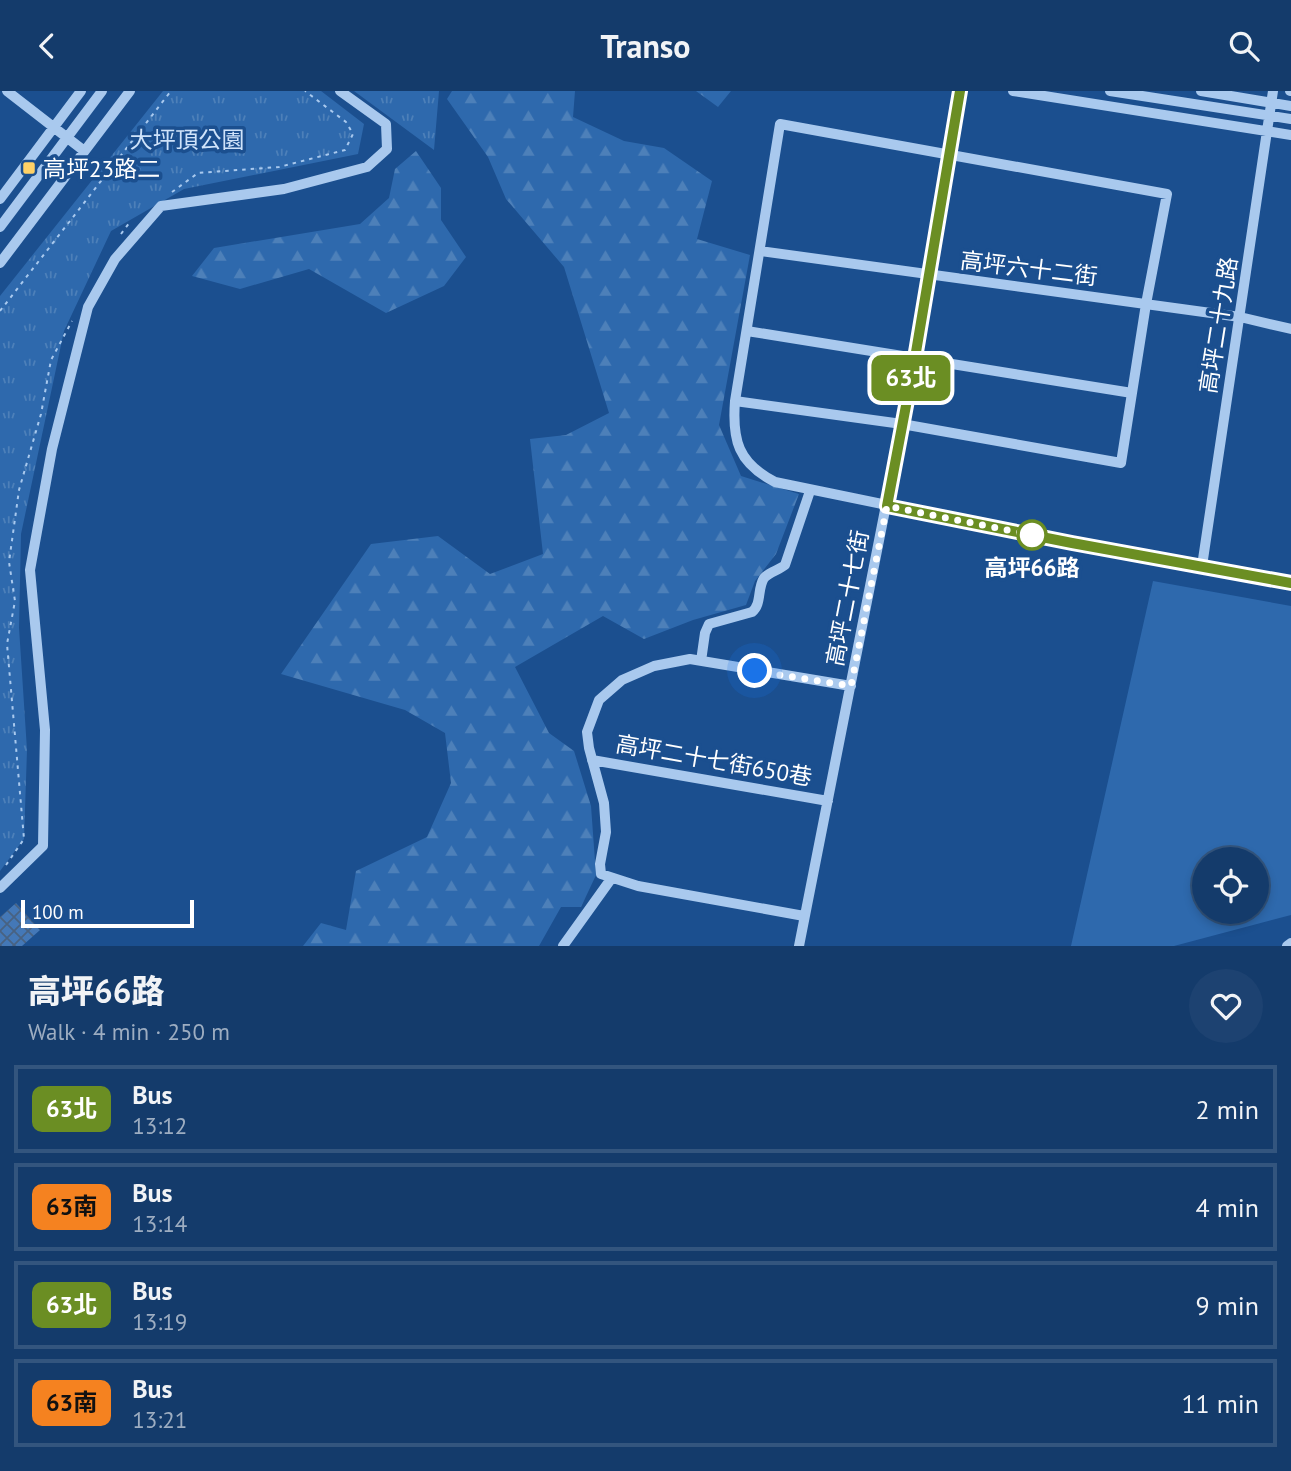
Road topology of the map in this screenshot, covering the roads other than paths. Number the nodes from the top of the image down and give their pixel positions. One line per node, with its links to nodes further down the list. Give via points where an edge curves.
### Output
1 (7, 91): 14 (street)
2 (81, 91): 14 (street)
3 (102, 91): 17 (street)
4 (130, 91): 18 (street)
5 (340, 91): 42 (street, via 386,124 387,149 367,167 284,189 161,206 115,259 88,307 52,449 30,570 45,730 43,846)
6 (960, 91): 19 (street, 高坪二十七街)
7 (1013, 91): 15 (street)
8 (1110, 91): 12 (street)
9 (1201, 91): 10 (street)
10 (1273, 97): 11 (street); 12 (street, 高坪二十九路)
11 (1291, 106)
12 (1270, 116): 13 (street); 15 (street, 高坪二十九路)
13 (1291, 120)
14 (54, 127): 17 (street); 20 (street)
15 (1268, 132): 16 (street); 26 (street, 高坪二十九路)
16 (1291, 135)
17 (67, 137): 18 (street); 21 (street)
18 (83, 150): 23 (street)
19 (949, 154): 22 (street, via 780,124); 24 (street, 高坪二十七街); 25 (street, via 1167,194)
20 (0, 199)
21 (0, 227)
22 (760, 251): 24 (street, 高坪六十二街); 28 (street)
23 (0, 263)
24 (929, 276): 25 (street, 高坪六十二街); 29 (street, 高坪二十七街)
25 (1146, 304): 26 (street, 高坪六十二街); 30 (street)
26 (1240, 317): 27 (street, 高坪六十二街); 35 (street, 高坪二十九路)
27 (1291, 329)
28 (747, 331): 29 (street); 31 (street)
29 (915, 358): 30 (street); 32 (street, 高坪二十七街)
30 (1132, 393): 32 (street, via 1121,463)
31 (735, 401): 32 (street); 33 (street, via 736,438 742,456 775,482)
32 (902, 424): 34 (street, 高坪二十七街)
33 (810, 491): 34 (street); 37 (street, via 785,565 763,580 757,609 709,624)
34 (887, 506): 35 (street); 38 (street, 高坪二十七街)
35 (1202, 566): 36 (street)
36 (1291, 583)
37 (701, 661): 38 (street); 39 (street, 高坪二十七街650巷, via 654,666 622,680 600,700 587,732)
38 (851, 686): 40 (street, 高坪二十七街)
39 (592, 760): 40 (street, 高坪二十七街650巷); 41 (street, 高坪二十七街650巷, via 604,803 601,874)
40 (828, 801): 43 (street, 高坪二十七街)
41 (611, 879): 43 (street); 44 (street)
42 (0, 888)
43 (804, 916): 45 (street, 高坪二十七街)
44 (563, 946)
45 (799, 946)

